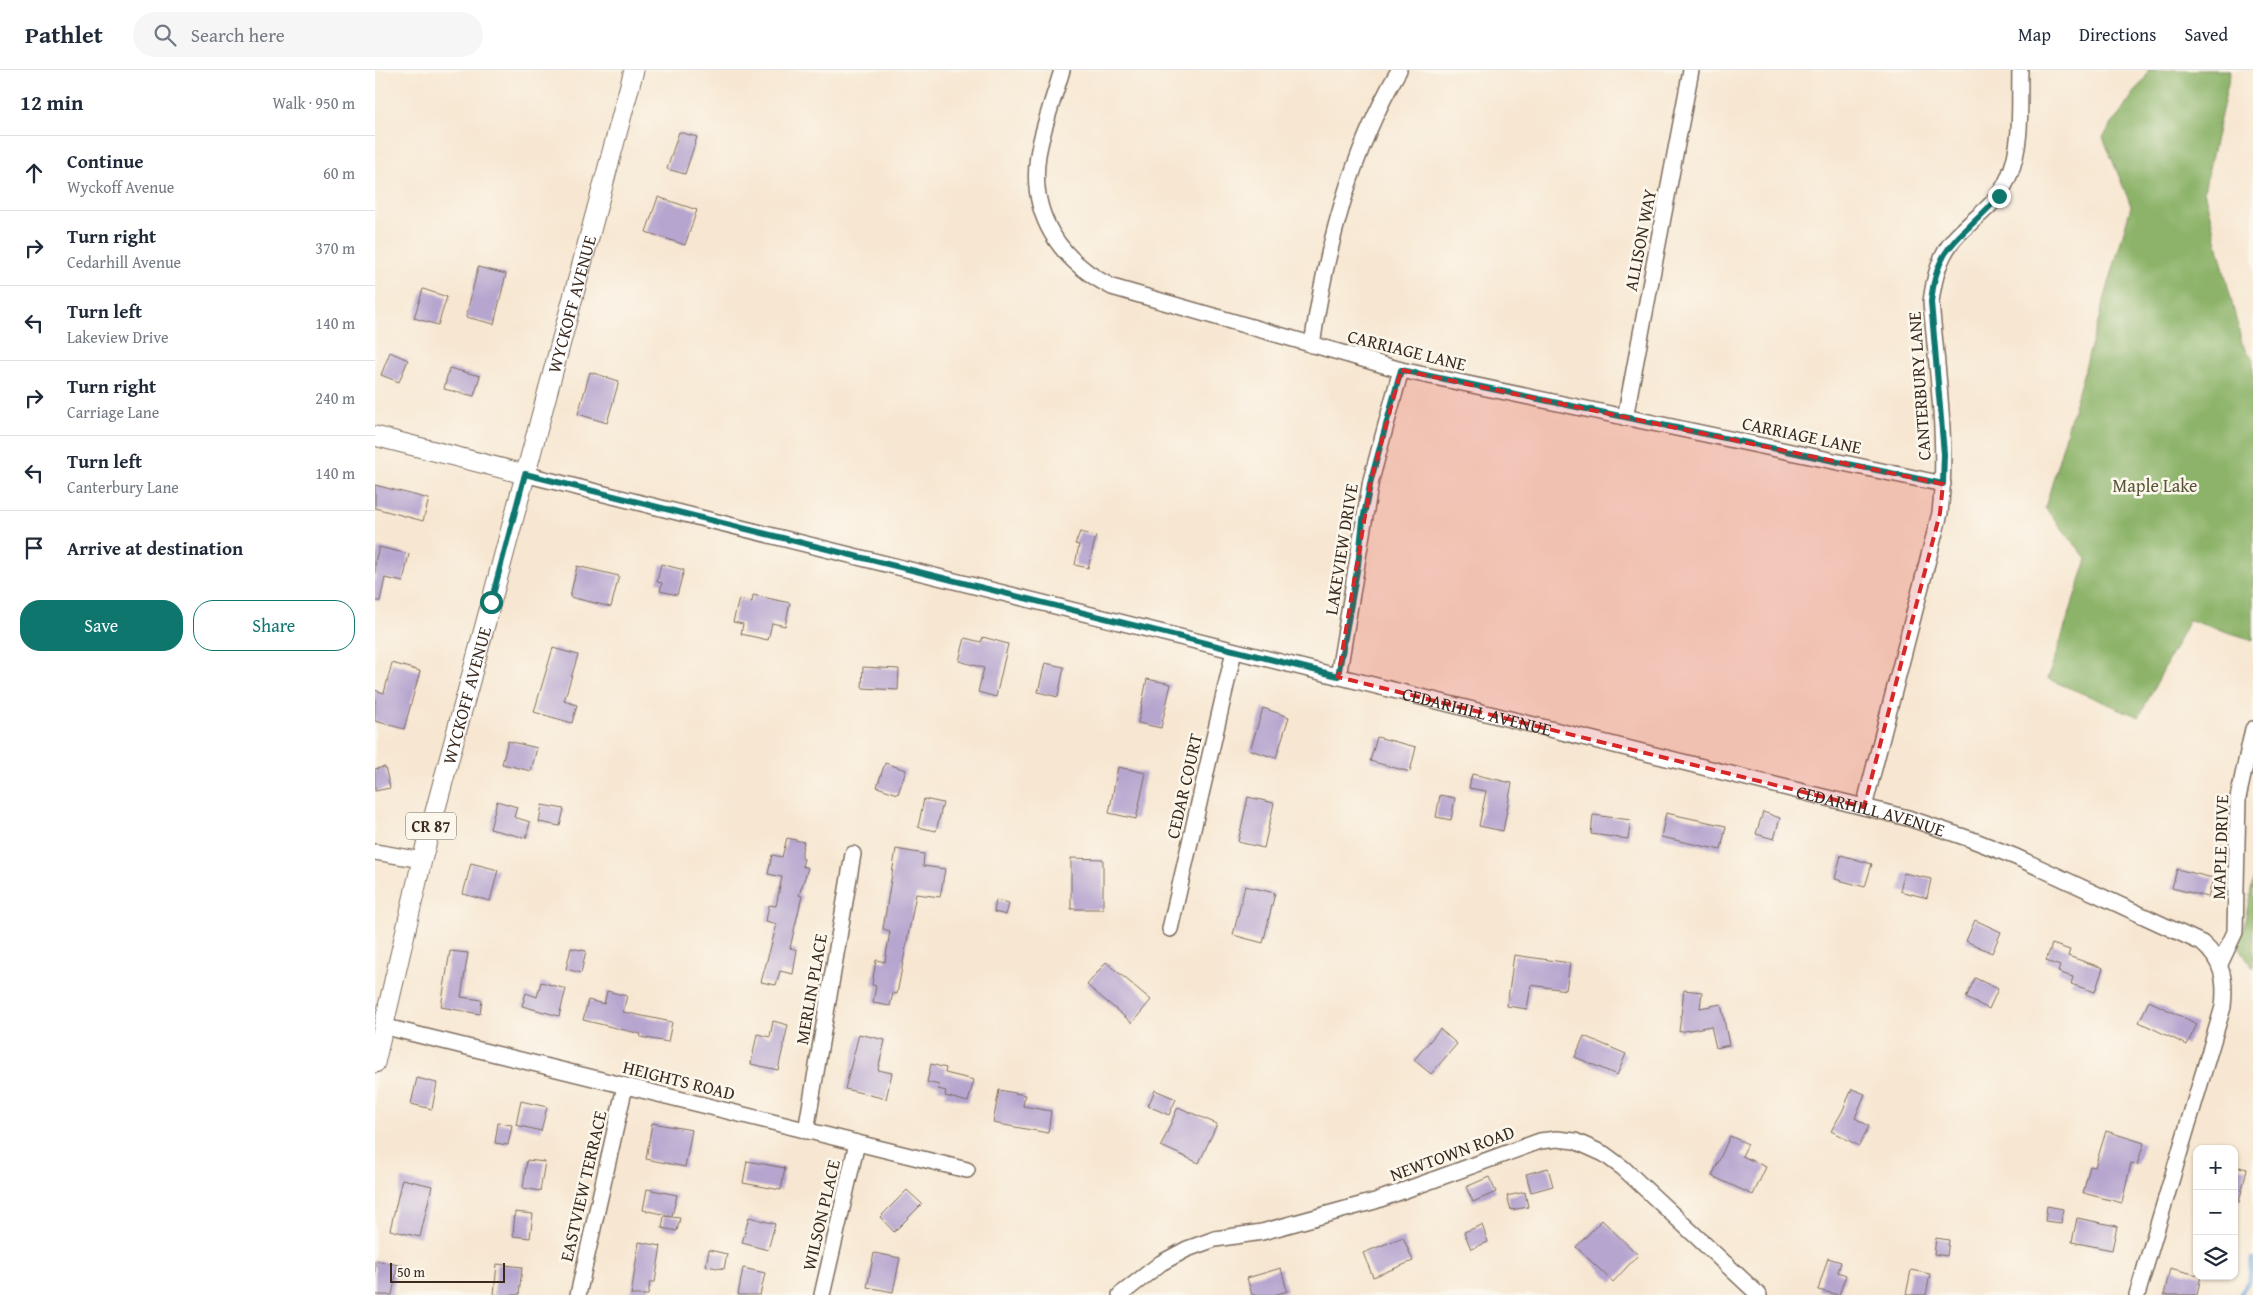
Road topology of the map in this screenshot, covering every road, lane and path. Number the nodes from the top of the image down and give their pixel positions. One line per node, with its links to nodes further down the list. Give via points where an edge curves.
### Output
1 (635, 70): 10 (main road, WYCKOFF AVENUE / CR 87)
2 (1062, 70): 6 (street, CARRIAGE LANE, via 1040,145 1036,173 1038,194 1050,231 1075,264 1112,287)
3 (1399, 70): 6 (street, via 1359,154 1335,226 1321,285)
4 (1691, 70): 8 (street, ALLISON WAY)
5 (2020, 70): 11 (street, CANTERBURY LANE, via 2019,136 2009,177 1986,212 1948,247 1933,283 1931,302 1944,454)
6 (1312, 345): 7 (street, CARRIAGE LANE)
7 (1401, 370): 8 (street, CARRIAGE LANE); 13 (street, LAKEVIEW DRIVE, via 1369,488)
8 (1625, 418): 11 (street, CARRIAGE LANE)
9 (375, 436): 10 (main road, CEDARHILL AVENUE)
10 (525, 474): 12 (street, CEDARHILL AVENUE); 18 (main road, WYCKOFF AVENUE / CR 87)
11 (1943, 484): 15 (street, CANTERBURY LANE, via 1940,513)
12 (1234, 651): 13 (street, CEDARHILL AVENUE); 19 (street, CEDAR COURT)
13 (1338, 676): 15 (street, CEDARHILL AVENUE)
14 (2253, 729): 20 (street, MAPLE DRIVE, via 2238,798 2235,932)
15 (1864, 807): 20 (street, CEDARHILL AVENUE, via 1970,838 2016,857 2202,943)
16 (375, 852): 18 (street)
17 (853, 854): 24 (street, MERLIN PLACE)
18 (423, 860): 21 (main road, WYCKOFF AVENUE / CR 87)
19 (1170, 930)
20 (2220, 964): 31 (street, CEDARHILL AVENUE, via 2225,985 2223,1007)
21 (383, 1026): 22 (main road, WYCKOFF AVENUE / CR 87); 23 (street, HEIGHTS ROAD)
22 (375, 1063)
23 (625, 1086): 24 (street, HEIGHTS ROAD); 27 (street, EASTVIEW TERRACE)
24 (806, 1131): 25 (street, HEIGHTS ROAD)
25 (857, 1143): 26 (street, HEIGHTS ROAD); 28 (street, WILSON PLACE)
26 (967, 1170)
27 (578, 1295)
28 (823, 1295)
29 (1120, 1295): 30 (street, NEWTOWN ROAD, via 1161,1263 1197,1246 1263,1232 1375,1201 1540,1141 1557,1139 1592,1147 1623,1168)
30 (1759, 1295)
31 (2137, 1295)

